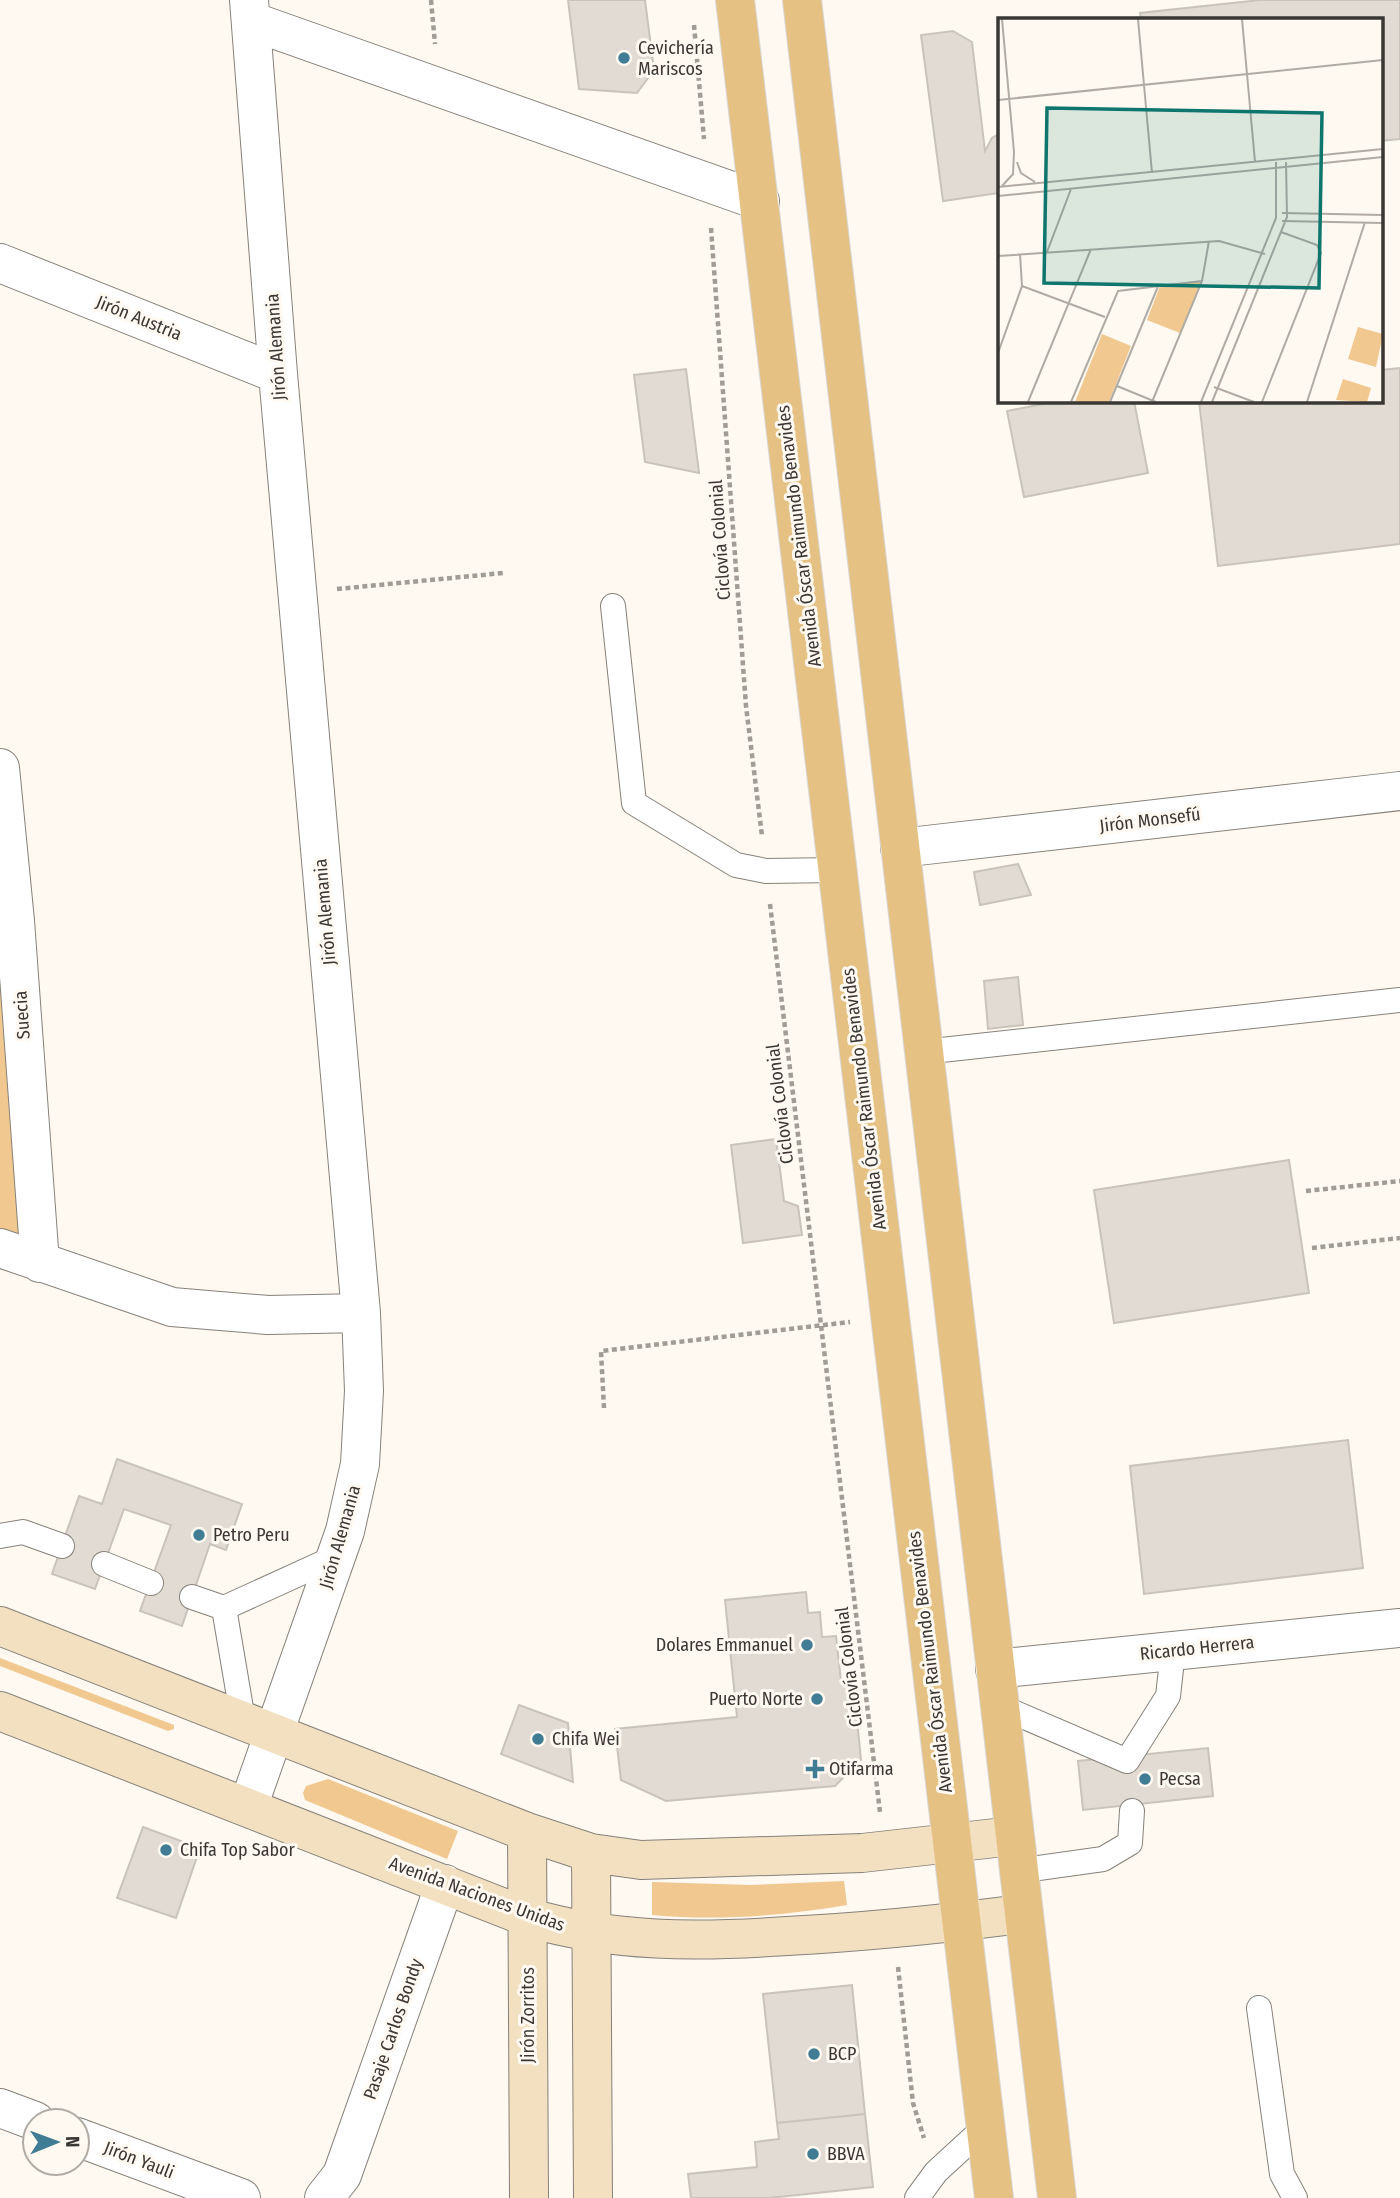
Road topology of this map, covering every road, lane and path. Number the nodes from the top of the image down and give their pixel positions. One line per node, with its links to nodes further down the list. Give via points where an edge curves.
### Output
1 (735, 0): 6 (main road, Avenida Óscar Raimundo Benavides)
2 (802, 0): 14 (main road)
3 (250, 10): 5 (street); 8 (street, Jirón Alemania)
4 (693, 13): 5 (path, Ciclovía Colonial)
5 (708, 183): 6 (street); 16 (path, Ciclovía Colonial, via 746,706)
6 (761, 201): 15 (main road, Avenida Óscar Raimundo Benavides)
7 (0, 263): 8 (street, Jirón Austria)
8 (278, 374): 10 (street, Jirón Alemania)
9 (503, 573): 10 (path)
10 (296, 593): 26 (street, Jirón Alemania)
11 (613, 606): 16 (lane, via 634,803 736,865)
12 (0, 768): 17 (street, Suecia)
13 (1400, 792): 14 (street, Jirón Monsefú)
14 (900, 848): 19 (main road)
15 (837, 870): 16 (lane); 27 (main road, Avenida Óscar Raimundo Benavides)
16 (766, 871): 28 (path, Ciclovía Colonial)
17 (7, 918): 25 (street, Suecia)
18 (1400, 1000): 19 (lane)
19 (923, 1052): 40 (main road)
20 (1400, 1181): 21 (path)
21 (1306, 1191)
22 (1400, 1238): 24 (path)
23 (0, 1248): 25 (street)
24 (1312, 1248)
25 (40, 1263): 26 (street, via 172,1307 268,1315)
26 (361, 1313): 32 (street, Jirón Alemania, via 364,1391 360,1464)
27 (889, 1317): 28 (path); 47 (main road, Avenida Óscar Raimundo Benavides)
28 (822, 1326): 29 (path, via 601,1351); 48 (path, Ciclovía Colonial)
29 (604, 1408)
30 (0, 1536): 31 (lane, via 23,1532)
31 (62, 1546)
32 (336, 1557): 36 (lane); 43 (street, Jirón Alemania)
33 (104, 1564): 34 (lane)
34 (151, 1583)
35 (192, 1597): 36 (lane)
36 (224, 1608): 43 (lane)
37 (0, 1626): 43 (main road)
38 (1400, 1628): 39 (street, Ricardo Herrera)
39 (1173, 1651): 40 (street, Ricardo Herrera); 41 (lane, via 1168,1696 1128,1761)
40 (995, 1669): 41 (main road)
41 (999, 1706): 50 (main road)
42 (0, 1711): 44 (main road, Avenida Naciones Unidas)
43 (260, 1726): 44 (street, Jirón Alemania); 46 (main road)
44 (248, 1807): 51 (main road, Avenida Naciones Unidas)
45 (1132, 1811): 50 (lane, via 1130,1843 1103,1859)
46 (527, 1832): 49 (main road); 53 (main road, Jirón Zorritos)
47 (952, 1845): 48 (main road); 50 (main road); 54 (main road, Avenida Óscar Raimundo Benavides)
48 (885, 1852): 49 (main road, via 678,1860)
49 (591, 1853): 56 (main road)
50 (1015, 1854): 52 (main road)
51 (445, 1884): 53 (main road, Avenida Naciones Unidas); 63 (street, Pasaje Carlos Bondy)
52 (1021, 1913): 54 (main road, Avenida Naciones Unidas); 69 (main road)
53 (527, 1917): 56 (main road, Avenida Naciones Unidas); 65 (main road, Jirón Zorritos)
54 (960, 1921): 55 (main road, Avenida Naciones Unidas); 60 (main road, Avenida Óscar Raimundo Benavides)
55 (895, 1928): 56 (main road, Avenida Naciones Unidas, via 706,1941); 62 (path, via 913,2103)
56 (592, 1934): 66 (main road)
57 (1259, 2008): 70 (lane, via 1282,2174)
58 (0, 2108): 59 (street)
59 (21, 2116)
60 (985, 2127): 62 (lane); 68 (main road, Avenida Óscar Raimundo Benavides)
61 (91, 2142): 64 (street, Jirón Yauli)
62 (936, 2172): 67 (lane)
63 (333, 2186)
64 (241, 2198)
65 (529, 2198)
66 (593, 2198)
67 (917, 2198)
68 (994, 2198)
69 (1056, 2198)
70 (1296, 2198)

